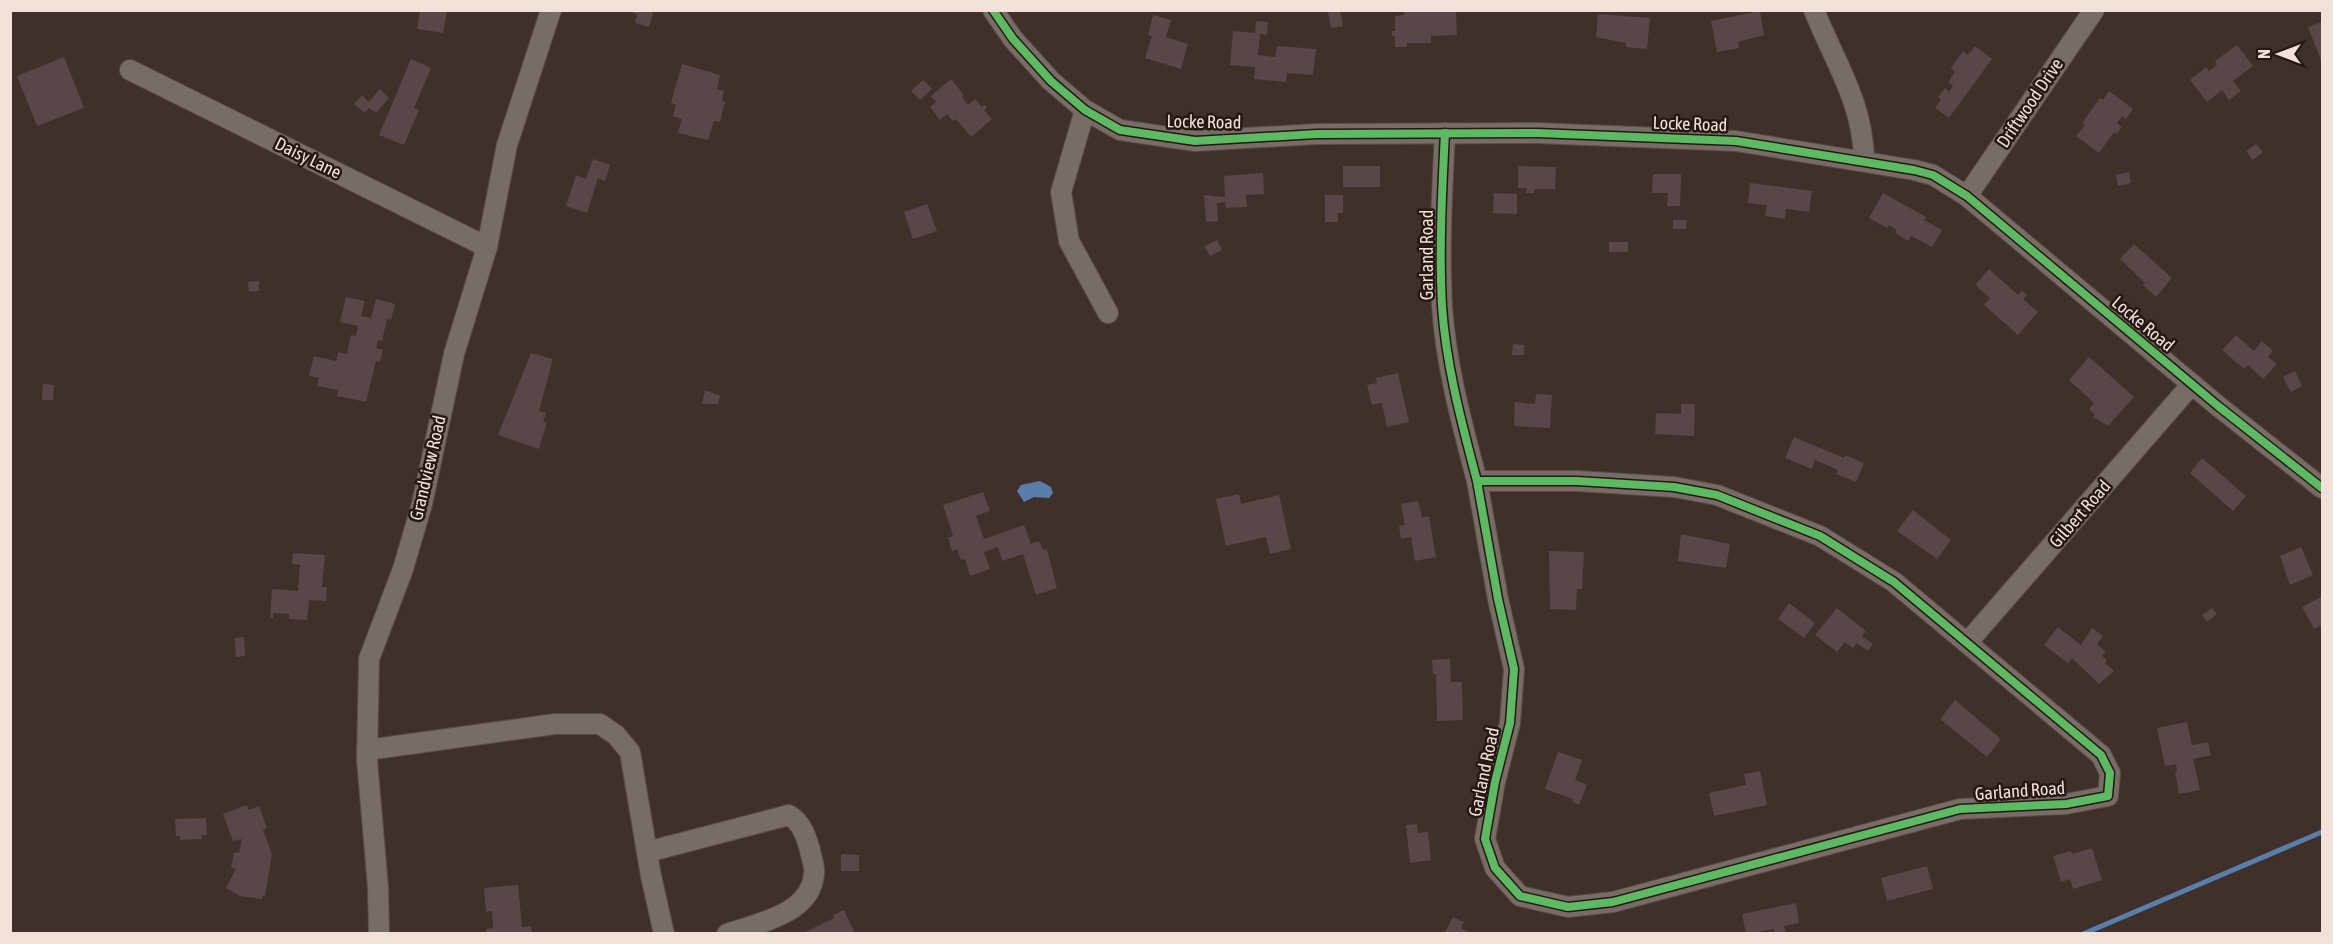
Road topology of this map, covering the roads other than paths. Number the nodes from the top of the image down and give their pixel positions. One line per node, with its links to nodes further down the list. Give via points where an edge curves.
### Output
1 (551, 10): 10 (street, Grandview Road, via 507,145)
2 (993, 10): 6 (street, Locke Road, via 1051,81)
3 (1814, 10): 8 (street, via 1856,104)
4 (2094, 10): 9 (street, Driftwood Drive)
5 (130, 70): 10 (street, Daisy Lane)
6 (1085, 110): 7 (street, Locke Road, via 1120,130 1195,141 1317,134); 11 (street, via 1061,192 1069,241)
7 (1445, 133): 8 (street, Locke Road, via 1736,141); 13 (street, Garland Road, via 1440,234 1443,308 1456,403)
8 (1864, 160): 9 (street, Locke Road, via 1933,175)
9 (1967, 196): 12 (street, Locke Road)
10 (487, 247): 16 (street, Grandview Road, via 454,354 422,504 403,569 369,659)
11 (1108, 313)
12 (2192, 384): 14 (street, Locke Road); 15 (street, Gilbert Road)
13 (1477, 481): 15 (street, Garland Road, via 1674,486 1717,495 1820,536 1894,582); 15 (street, Garland Road, via 1514,669 1510,723 1485,839 1495,868 1520,896 1568,907 1613,902 1960,809 2066,804 2108,796 2110,773 2101,755)
14 (2322, 488)
15 (1967, 644)
16 (367, 750): 17 (street, via 555,724 600,724 630,752); 18 (street, Grandview Road)
17 (647, 852): 19 (street); 20 (street, via 789,815 798,821 815,872 811,889 787,914)
18 (379, 933)
19 (664, 933)
20 (727, 933)

